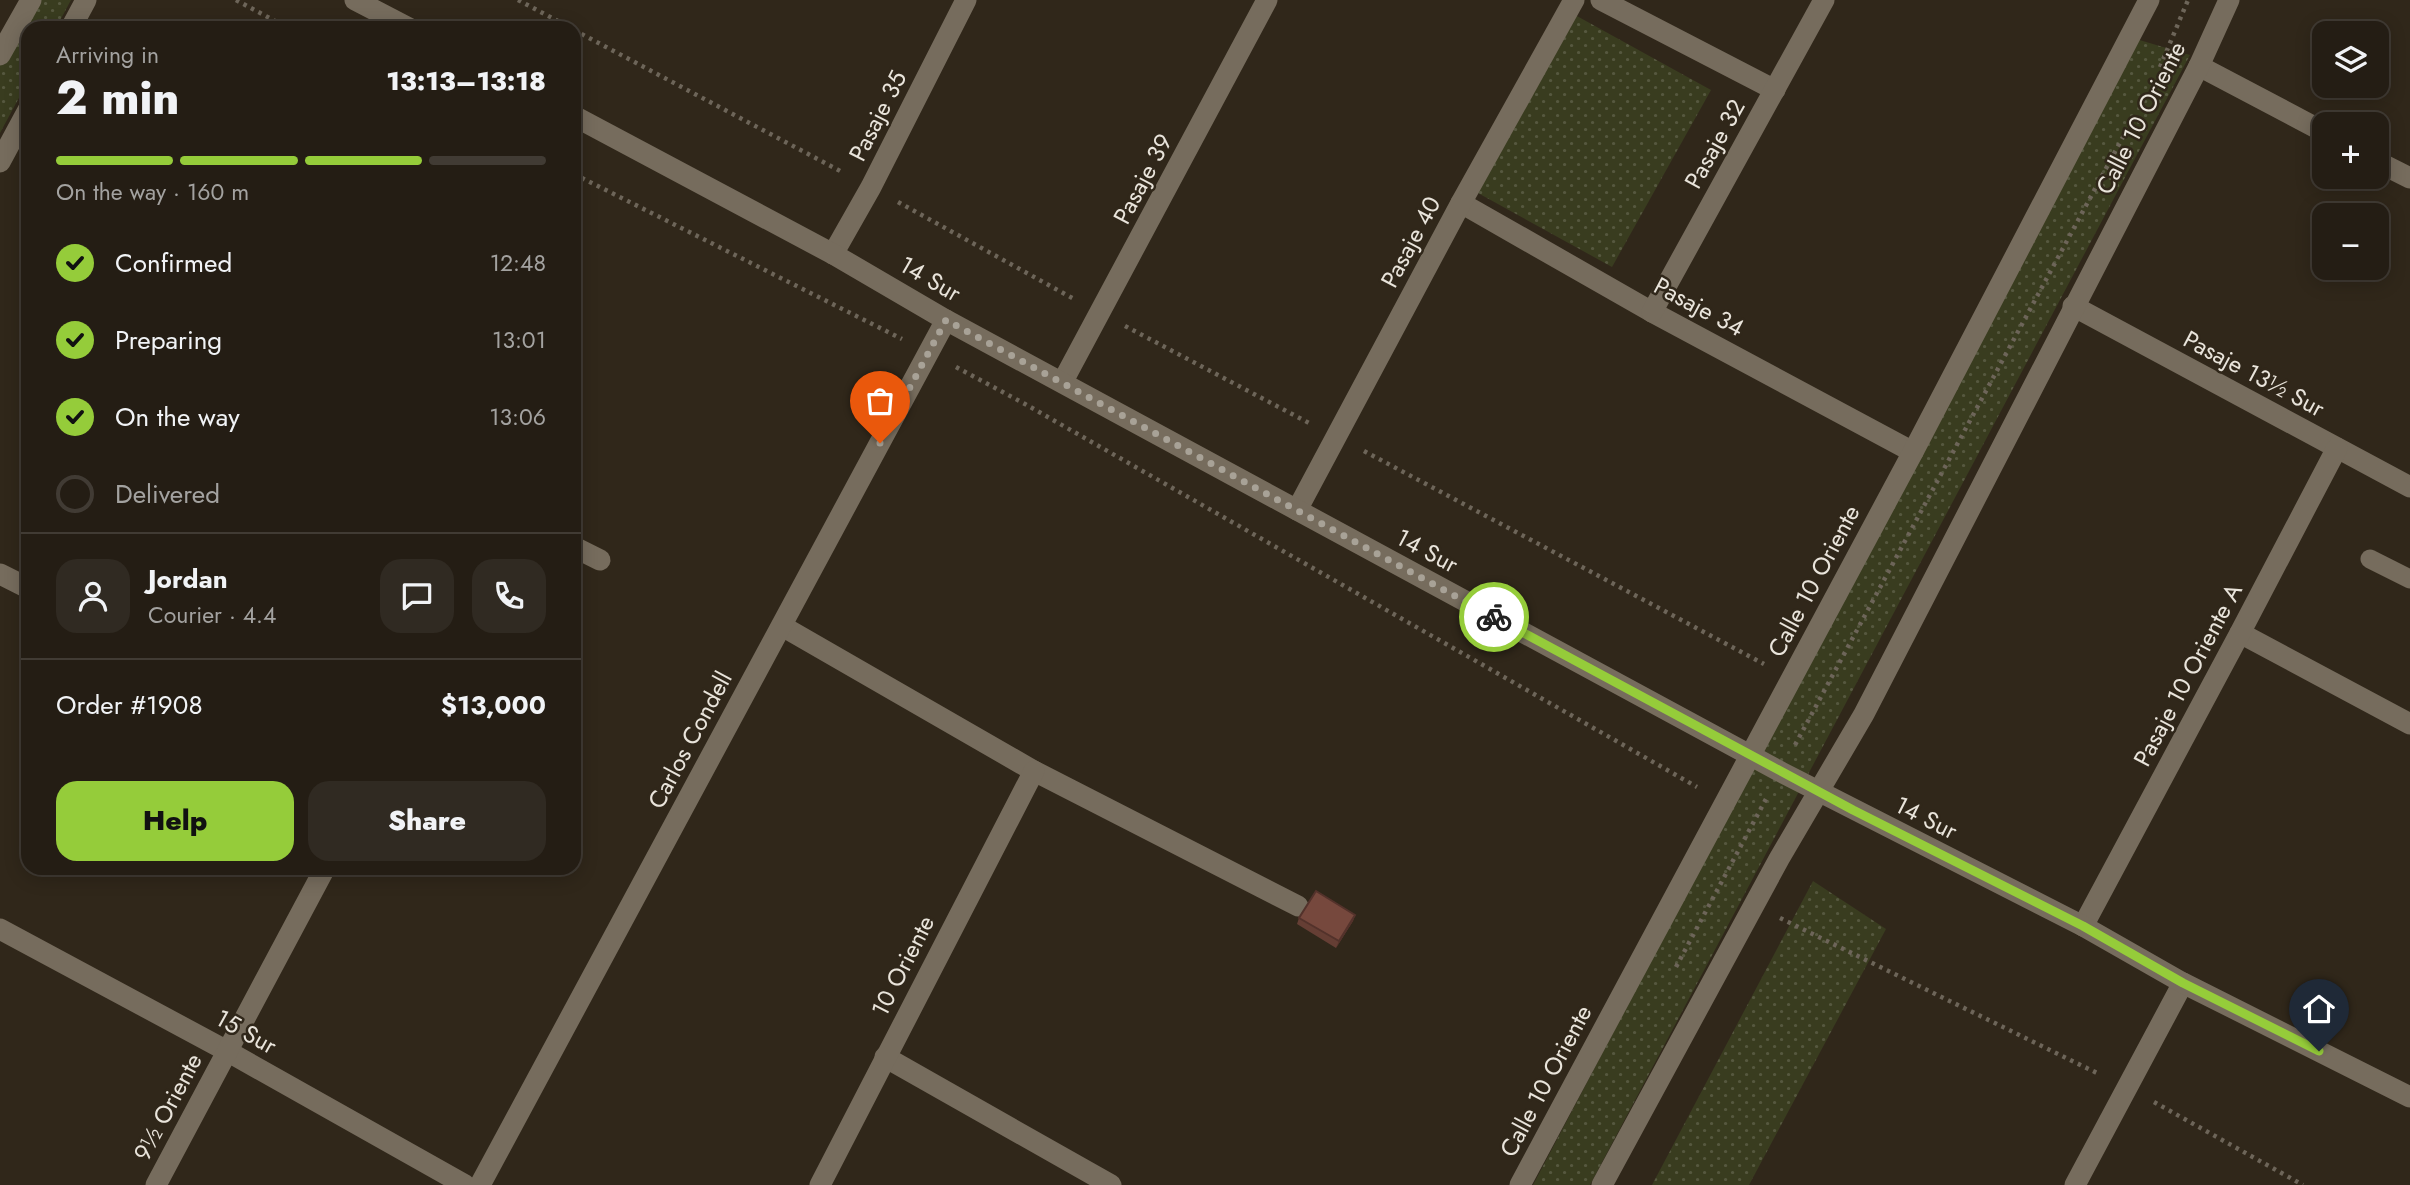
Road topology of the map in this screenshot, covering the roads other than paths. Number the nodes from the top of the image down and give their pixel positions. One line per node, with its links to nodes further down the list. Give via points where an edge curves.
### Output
1 (31, 0): 13 (street)
2 (86, 0): 11 (street)
3 (355, 0): 12 (street)
4 (966, 0): 23 (street, Pasaje 35)
5 (1267, 0): 27 (street, Pasaje 39)
6 (1574, 0): 22 (street, Pasaje 40)
7 (1601, 0): 15 (street)
8 (1824, 0): 15 (street, Pasaje 32)
9 (2149, 0): 29 (street, Calle 10 Oriente)
10 (2229, 0): 14 (street, Calle 10 Oriente)
11 (76, 21)
12 (396, 21)
13 (0, 55)
14 (2199, 66): 18 (street); 24 (street, Calle 10 Oriente)
15 (1775, 90): 25 (street, Pasaje 32)
16 (581, 120): 23 (street, 14 Sur)
17 (21, 123): 19 (street)
18 (2312, 126)
19 (0, 162)
20 (2389, 168): 21 (street)
21 (2410, 178)
22 (1461, 203): 25 (street, Pasaje 34); 31 (street, Pasaje 40)
23 (833, 254): 26 (street, 14 Sur)
24 (2073, 306): 28 (street, Pasaje 13½ Sur); 43 (street, Calle 10 Oriente, via 1870,701)
25 (1652, 312): 29 (street, Pasaje 34)
26 (946, 320): 27 (street, 14 Sur); 38 (street, Carlos Condell)
27 (1063, 381): 31 (street, 14 Sur)
28 (2337, 448): 30 (street, Pasaje 13½ Sur); 39 (street, Pasaje 10 Oriente A)
29 (1913, 452): 41 (street, Calle 10 Oriente)
30 (2410, 487)
31 (1297, 510): 41 (street, 14 Sur)
32 (581, 550): 33 (street)
33 (600, 559)
34 (2370, 559): 36 (lane)
35 (0, 573): 37 (street)
36 (2410, 579)
37 (21, 584)
38 (782, 626): 42 (street); 55 (street, Carlos Condell)
39 (2240, 633): 40 (street); 46 (street, Pasaje 10 Oriente A)
40 (2410, 724)
41 (1750, 756): 43 (street, 14 Sur); 52 (street, Calle 10 Oriente)
42 (1034, 771): 45 (street); 50 (street, 10 Oriente)
43 (1818, 792): 46 (street, 14 Sur); 58 (street, Calle 10 Oriente)
44 (321, 875): 49 (street, 9½ Oriente)
45 (1298, 906)
46 (2083, 926): 48 (street, 14 Sur)
47 (0, 929): 49 (street, 15 Sur)
48 (2183, 983): 51 (street, 14 Sur); 59 (street)
49 (227, 1051): 53 (street, 9½ Oriente); 54 (street, 15 Sur)
50 (885, 1057): 56 (street, 10 Oriente); 57 (street)
51 (2410, 1097)
52 (1529, 1182)
53 (156, 1185)
54 (465, 1185)
55 (480, 1185)
56 (820, 1185)
57 (1111, 1185)
58 (1602, 1185)
59 (2075, 1185)

